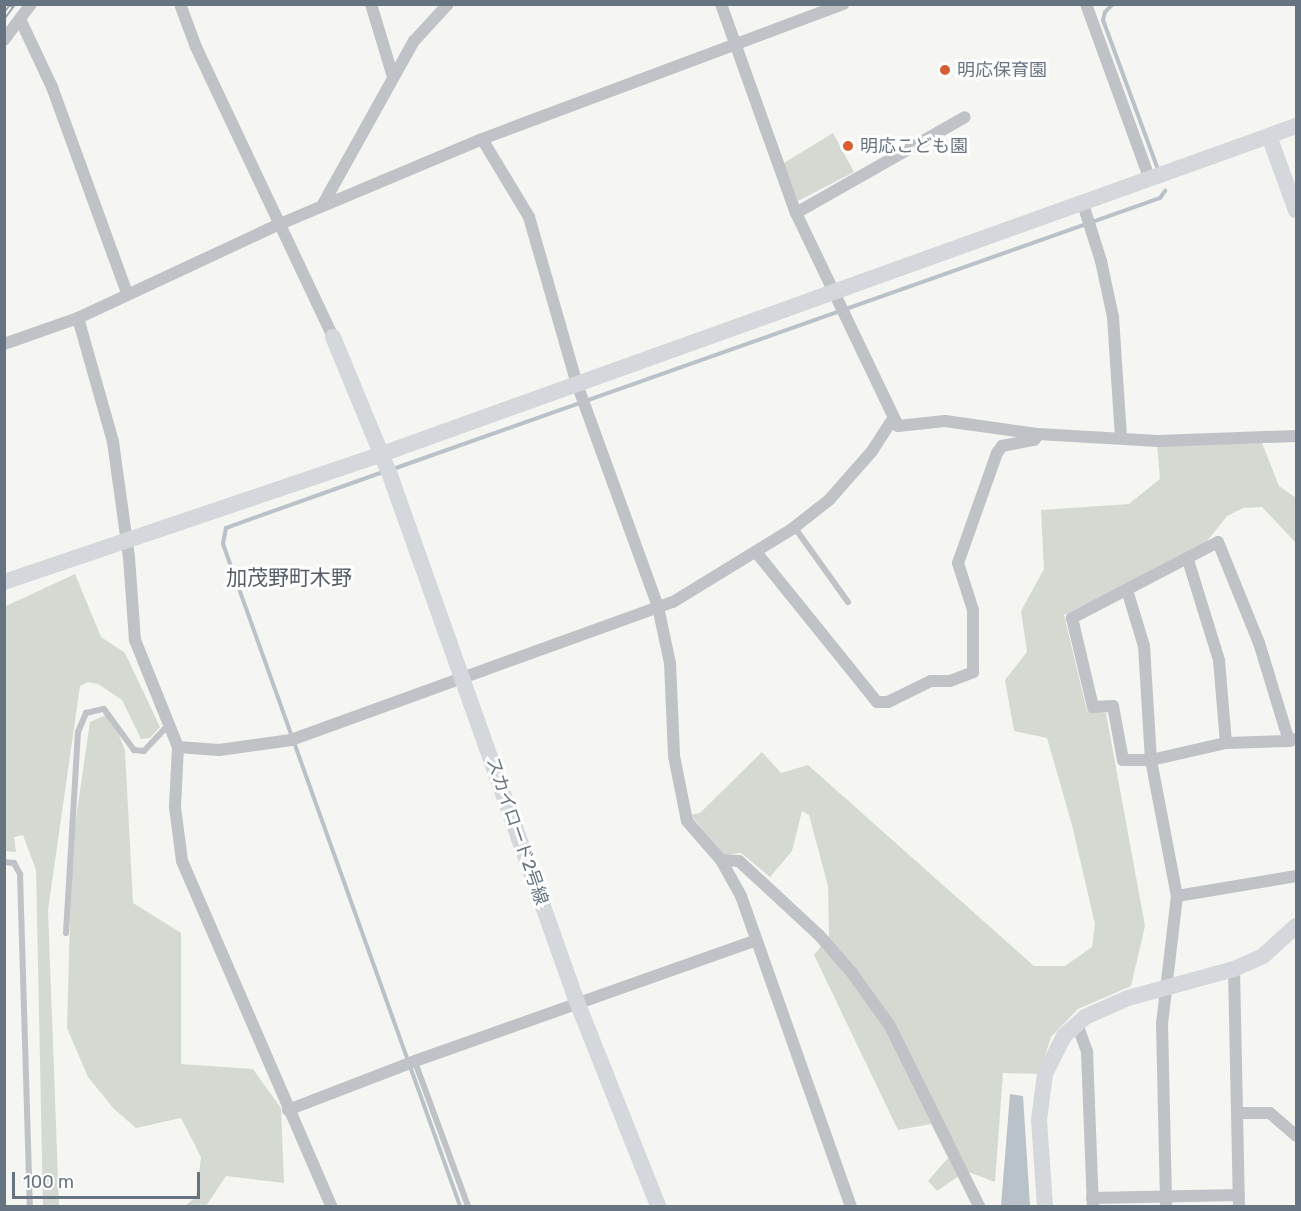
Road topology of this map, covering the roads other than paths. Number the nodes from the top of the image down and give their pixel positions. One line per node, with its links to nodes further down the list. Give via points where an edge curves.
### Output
1 (31, 4): 8 (street)
2 (180, 4): 21 (street)
3 (371, 4): 11 (street)
4 (448, 4): 11 (street, via 414,41)
5 (721, 4): 10 (street)
6 (844, 4): 10 (street)
7 (1086, 4): 16 (street)
8 (20, 19): 9 (street); 22 (street, via 52,87)
9 (4, 40)
10 (736, 44): 15 (street); 20 (street)
11 (393, 76): 18 (street)
12 (965, 117): 20 (street)
13 (1296, 126): 14 (street)
14 (1269, 136): 16 (street); 19 (street)
15 (482, 139): 18 (street); 27 (street, via 528,217)
16 (1150, 180): 17 (street)
17 (1083, 204): 23 (street); 31 (street, via 1113,317)
18 (322, 207): 21 (street)
19 (1296, 210)
20 (796, 213): 23 (street)
21 (280, 224): 22 (street); 25 (street)
22 (127, 293): 24 (street)
23 (837, 306): 27 (street); 28 (street)
24 (78, 318): 26 (street); 34 (street, via 113,442)
25 (333, 337): 32 (street, スカイロード2号線)
26 (4, 344)
27 (581, 395): 32 (street); 40 (street)
28 (892, 420): 29 (street, via 898,426 945,421); 33 (street, via 851,476)
29 (1038, 434): 31 (street); 35 (street, via 1034,440 1002,446 997,453 958,562 973,610 974,672 951,681 931,681 888,702 877,702)
30 (1296, 436): 31 (street, via 1158,441)
31 (1120, 438)
32 (386, 466): 34 (street); 41 (street, スカイロード2号線)
33 (795, 528): 35 (street); 39 (lane)
34 (125, 543): 37 (street); 42 (street, via 135,640)
35 (756, 552): 40 (street)
36 (1188, 560): 38 (street); 43 (street, via 1218,542); 44 (street, via 1219,660)
37 (4, 582)
38 (1127, 590): 46 (street, via 1144,646); 46 (street, via 1071,618 1093,706 1113,706 1123,760)
39 (848, 602)
40 (658, 607): 41 (street); 47 (street, via 670,663 670,712 681,798 687,821)
41 (463, 678): 45 (street, via 294,739 219,750); 56 (street, スカイロード2号線)
42 (170, 722): 45 (street); 52 (lane, via 153,745 144,751 134,750 104,709 86,713 78,732)
43 (1293, 740): 44 (street)
44 (1227, 743): 46 (street)
45 (178, 747): 59 (street, via 176,807 182,861)
46 (1151, 760): 50 (street)
47 (721, 860): 53 (street, via 741,896); 70 (street, via 739,861 819,935 852,973 890,1026)
48 (4, 862): 65 (lane, via 14,863 20,874)
49 (1296, 876): 50 (street)
50 (1178, 896): 55 (street)
51 (1296, 926): 54 (street, via 1263,957)
52 (66, 933)
53 (754, 941): 56 (street); 69 (street)
54 (1234, 969): 55 (street); 60 (street)
55 (1165, 988): 57 (street, via 1128,998); 62 (street, via 1161,1092)
56 (577, 1002): 58 (street); 68 (street, スカイロード2号線)
57 (1077, 1024): 64 (street, via 1087,1052); 71 (street, via 1057,1048 1042,1090 1039,1119)
58 (411, 1063): 59 (street); 67 (lane)
59 (288, 1110): 66 (street)
60 (1239, 1113): 61 (street, via 1270,1113); 63 (street)
61 (1296, 1136)
62 (1166, 1201): 63 (street); 64 (street)
63 (1239, 1201)
64 (1092, 1202)
65 (30, 1206)
66 (331, 1206)
67 (468, 1206)
68 (658, 1206)
69 (851, 1206)
70 (979, 1206)
71 (1045, 1206)

